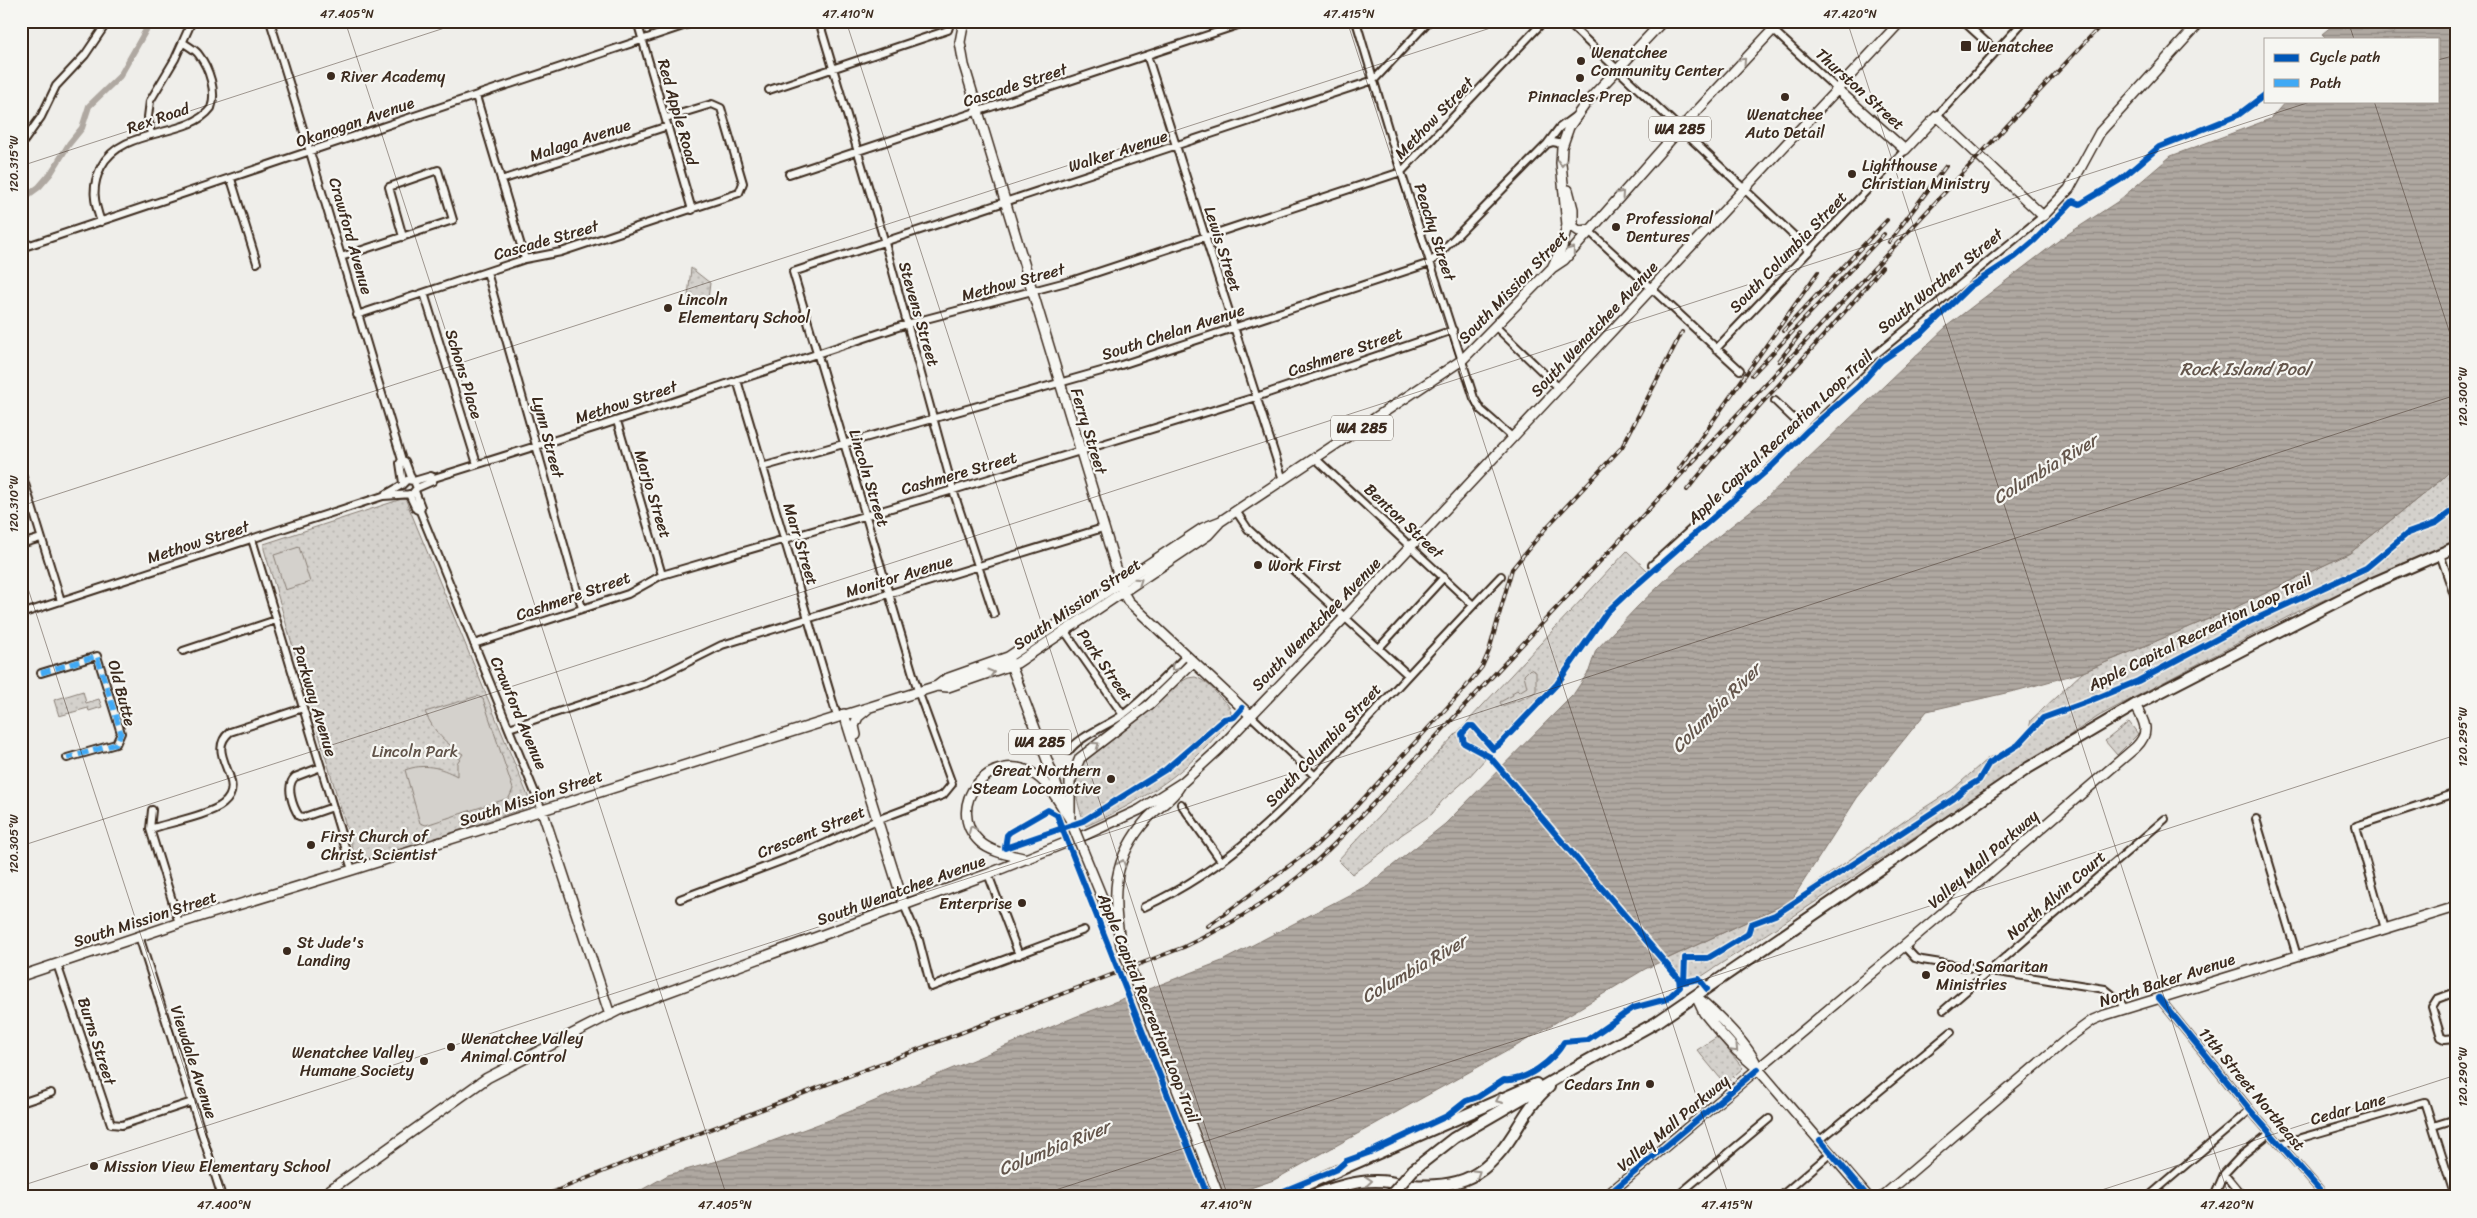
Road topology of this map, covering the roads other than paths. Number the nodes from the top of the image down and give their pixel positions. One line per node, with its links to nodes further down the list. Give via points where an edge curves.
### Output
1 (108, 21): 38 (street, via 85,55 56,86 41,118)
2 (192, 21): 22 (street)
3 (270, 21): 43 (street, Crawford Avenue)
4 (637, 21): 21 (street, Red Apple Road)
5 (698, 21): 21 (street, Okanogan Avenue)
6 (819, 21): 25 (street, Stevens Street)
7 (964, 21): 31 (main road, Ferry Street, via 960,42)
8 (1250, 21): 24 (street, Cascade Street)
9 (1356, 21): 27 (street, Peachy Street)
10 (1429, 21): 27 (street, Walker Avenue)
11 (1544, 21): 45 (street, Methow Street)
12 (1566, 21): 26 (street)
13 (1663, 21): 26 (main road, South Chelan Avenue / WA 285)
14 (1781, 21): 20 (main road, South Mission Street / WA 285)
15 (1901, 21): 29 (main road, South Wenatchee Avenue)
16 (1963, 21): 23 (street)
17 (2024, 21): 23 (street, South Columbia Street)
18 (2202, 21): 53 (main road, South Worthen Street, via 2100,132 2069,189)
19 (951, 23): 25 (street, via 948,30)
20 (1773, 30): 29 (street, Thurston Street); 36 (main road, South Mission Street / WA 285, one-way to 20)
21 (644, 41): 30 (street, Okanogan Avenue); 34 (street, Red Apple Road)
22 (184, 43): 37 (street, via 150,101); 37 (street, Rex Road, via 198,54 205,65 212,88 212,103 201,118)
23 (1996, 52): 32 (street, South Columbia Street)
24 (1147, 55): 31 (street, Cascade Street); 41 (street, Lewis Street)
25 (833, 68): 28 (street); 44 (street, Stevens Street)
26 (1618, 70): 33 (main road, South Chelan Avenue / WA 285); 36 (street)
27 (1374, 80): 41 (street, Walker Avenue); 45 (street, Peachy Street)
28 (769, 90)
29 (1838, 90): 42 (main road, Thurston Street); 50 (main road, South Wenatchee Avenue)
30 (476, 96): 43 (street, Okanogan Avenue); 48 (street)
31 (978, 111): 44 (street, Cascade Street); 51 (main road, Ferry Street)
32 (1938, 116): 42 (main road, South Columbia Street); 53 (main road)
33 (1574, 117): 39 (street, South Chelan Avenue); 40 (main road, WA 285)
34 (666, 118): 35 (street, Red Apple Road); 52 (street, Cascade Street, via 712,104 721,108 743,183 737,195)
35 (668, 126): 48 (street, Malaga Avenue); 52 (street, Red Apple Road)
36 (1680, 129): 50 (street); 55 (main road, South Mission Street / WA 285, one-way to 36)
37 (151, 135): 54 (street, Rex Road, via 122,145 106,157 94,188 94,202)
38 (22, 144)
39 (1546, 144): 40 (street); 64 (street, South Chelan Avenue)
40 (1563, 144): 49 (main road, WA 285, one-way to 49)
41 (1176, 146): 51 (street, Walker Avenue); 56 (street, Lewis Street)
42 (1905, 150): 60 (street, South Columbia Street)
43 (312, 152): 47 (street, Okanogan Avenue); 61 (street, Crawford Avenue)
44 (857, 152): 46 (street, Cascade Street); 58 (street, Stevens Street)
45 (1401, 172): 56 (street, Methow Street); 64 (street, Peachy Street)
46 (789, 174)
47 (231, 179): 54 (street, Okanogan Avenue); 63 (street)
48 (501, 180): 62 (street)
49 (1563, 182): 55 (main road, via 1571,200 1573,227 1579,231); 65 (main road, WA 285, via 1567,225 1562,247)
50 (1745, 188): 60 (street); 68 (main road, South Wenatchee Avenue)
51 (1006, 202): 58 (street, Walker Avenue); 69 (main road, Ferry Street)
52 (692, 210): 62 (street, Cascade Street, via 561,252)
53 (2044, 216): 87 (street, South Worthen Street, via 1869,360)
54 (101, 222): 59 (street, Okanogan Avenue)
55 (1588, 230): 65 (main road, South Mission Street / WA 285, one-way to 55, via 1564,260); 68 (street)
56 (1204, 236): 69 (street, Methow Street); 74 (street, Lewis Street)
57 (403, 237): 57 (street, via 389,187 438,170 453,220); 61 (street)
58 (884, 243): 67 (street, Walker Avenue); 72 (street, Stevens Street)
59 (21, 248)
60 (1810, 251): 76 (street, South Columbia Street)
61 (341, 257): 71 (street, Crawford Avenue)
62 (525, 259): 66 (street, Cascade Street)
63 (257, 263)
64 (1430, 263): 74 (street, South Chelan Avenue); 75 (street, Peachy Street)
65 (1552, 268): 73 (main road, South Mission Street / WA 285)
66 (487, 272): 70 (street, Cascade Street); 90 (street, Lynn Street, via 531,422)
67 (793, 272): 77 (street, Lincoln Street)
68 (1652, 289): 76 (street); 82 (main road, South Wenatchee Avenue)
69 (1032, 291): 72 (street, Methow Street); 81 (main road, Ferry Street)
70 (424, 292): 71 (street, Cascade Street); 94 (street, Schons Place)
71 (357, 315): 93 (street, Crawford Avenue)
72 (907, 324): 77 (street, Methow Street); 85 (street, Stevens Street)
73 (1496, 327): 78 (main road, South Mission Street / WA 285); 82 (street)
74 (1234, 328): 81 (street, South Chelan Avenue); 83 (street, Lewis Street)
75 (1453, 330): 78 (street, Peachy Street); 83 (street, Cashmere Street)
76 (1716, 349): 79 (street)
77 (817, 354): 80 (street, Methow Street); 89 (street, Lincoln Street)
78 (1462, 360): 88 (street, Peachy Street, via 1481,410); 92 (main road, South Mission Street / WA 285)
79 (1740, 370)
80 (737, 380): 86 (street, Methow Street); 95 (street, Marr Street)
81 (1059, 383): 85 (street, South Chelan Avenue); 91 (main road, Ferry Street)
82 (1559, 388): 88 (main road, South Wenatchee Avenue)
83 (1256, 397): 91 (street, Cashmere Street); 99 (street, Lewis Street)
84 (1775, 401): 87 (street)
85 (934, 419): 89 (street, South Chelan Avenue); 101 (street, Stevens Street)
86 (616, 420): 90 (street, Methow Street); 118 (street, Marjo Street)
87 (1801, 426): 116 (street, South Worthen Street)
88 (1512, 437): 113 (main road, South Wenatchee Avenue)
89 (844, 444): 95 (street, South Chelan Avenue); 107 (street, Lincoln Street)
90 (535, 446): 94 (street, Methow Street); 126 (street, Lynn Street)
91 (1079, 452): 101 (street, Cashmere Street); 108 (main road, Ferry Street)
92 (1316, 459): 99 (main road, South Mission Street / WA 285); 113 (street, Benton Street)
93 (402, 460): 98 (street, Crawford Avenue); 100 (street, Crawford Avenue)
94 (477, 464): 97 (street, Methow Street)
95 (762, 467): 111 (street, Marr Street)
96 (21, 471): 104 (street)
97 (434, 478): 98 (street, Methow Street); 102 (street, Methow Street)
98 (413, 480): 100 (street, Methow Street); 102 (street)
99 (1283, 480): 106 (main road, South Mission Street / WA 285)
100 (403, 484): 102 (street); 103 (street, Methow Street)
101 (953, 490): 107 (street, Cashmere Street); 117 (street, Stevens Street)
102 (412, 492): 103 (street, Methow Street); 133 (street, Crawford Avenue, via 416,510 420,511)
103 (383, 496): 110 (street, Methow Street)
104 (29, 499): 105 (street); 109 (street)
105 (21, 501)
106 (1236, 511): 121 (main road, South Mission Street / WA 285, via 1203,528); 129 (street, via 1248,529)
107 (865, 514): 111 (street, Cashmere Street); 122 (street, Lincoln Street)
108 (1103, 528): 117 (street, Monitor Avenue); 121 (main road, Ferry Street)
109 (41, 538): 112 (street); 123 (street)
110 (252, 539): 123 (street, Methow Street); 131 (street, Parkway Avenue)
111 (784, 540): 118 (street, Cashmere Street); 130 (street, Marr Street)
112 (21, 544)
113 (1411, 546): 120 (street, Benton Street); 129 (main road, South Wenatchee Avenue)
114 (2456, 547): 115 (highway)
115 (2440, 554): 124 (street); 142 (highway, via 2371,584)
116 (1652, 565)
117 (978, 567): 122 (street, Monitor Avenue); 128 (street, Stevens Street)
118 (662, 575): 126 (street, Cashmere Street, via 628,594)
119 (1501, 576): 125 (street, South Columbia Street)
120 (1444, 577): 125 (street, Benton Street); 134 (street)
121 (1121, 587): 132 (main road, South Mission Street / WA 285); 136 (main road, Ferry Street, via 1128,601); 137 (main road, South Mission Street / WA 285)
122 (889, 594): 130 (street, Monitor Avenue); 140 (street, Lincoln Street)
123 (61, 601): 127 (street, Methow Street)
124 (2456, 601)
125 (1473, 605): 139 (street, South Columbia Street)
126 (582, 608): 133 (street, Cashmere Street)
127 (21, 614)
128 (994, 614)
129 (1345, 617): 134 (street); 146 (main road, South Wenatchee Avenue)
130 (807, 618): 144 (street, Marr Street); 147 (street, Monitor Avenue, via 714,648 646,683)
131 (276, 620): 135 (street); 143 (street, Parkway Avenue)
132 (1064, 630): 137 (main road, South Mission Street / WA 285); 145 (street, Park Street)
133 (474, 644): 147 (street, Crawford Avenue)
134 (1379, 648): 139 (street)
135 (183, 652)
136 (1189, 659): 145 (street, one-way to 145); 146 (main road, Ferry Street); 160 (main road, one-way to 136, via 1070,782 1080,758 1150,704)
137 (1009, 662): 140 (main road, South Mission Street, via 946,679); 160 (main road, WA 285)
138 (41, 674): 150 (street, Old Butte, via 97,656 100,665 121,733 119,740 116,744)
139 (1408, 676): 152 (street, South Columbia Street)
140 (918, 691): 141 (main road, South Mission Street); 154 (street, Lincoln Street, via 950,776)
141 (872, 705): 144 (main road, South Mission Street); 149 (main road, Marr Street, via 858,717 854,726 859,747)
142 (2135, 705): 178 (main road, Valley Mall Parkway, via 2146,729 2144,738); 185 (highway, via 2028,768)
143 (303, 708): 151 (street, Parkway Avenue); 164 (street, via 230,732 223,741 221,752 232,782 226,801 214,809)
144 (840, 715): 149 (main road, Marr Street); 159 (main road, South Mission Street)
145 (1123, 715): 148 (street)
146 (1250, 715): 152 (street, Ferry Street); 153 (main road, South Wenatchee Avenue, via 1206,762)
147 (509, 728): 159 (street, Crawford Avenue)
148 (1069, 751)
149 (857, 752): 163 (main road, Marr Street)
150 (67, 758)
151 (321, 767): 157 (street, Parkway Avenue); 157 (street, via 294,777 291,793 299,816)
152 (1315, 776): 166 (street, South Columbia Street, via 1270,824)
153 (1182, 782): 165 (main road, South Wenatchee Avenue, via 1121,819); 177 (main road, one-way to 153, via 1114,912 1116,882 1123,857 1148,818 1174,796)
154 (951, 788): 163 (street, Crescent Street, via 943,795)
155 (2456, 793): 174 (street, via 2356,826)
156 (1181, 804): 166 (street)
157 (333, 807): 167 (street, Parkway Avenue)
158 (152, 810): 164 (street)
159 (542, 810): 167 (main road, South Mission Street); 189 (main road, Crawford Avenue)
160 (1070, 819): 165 (main road, one-way to 160, via 987,847 973,832 968,806 976,784 984,776 1005,767 1023,769 1044,782); 177 (main road, WA 285, bridge)
161 (2165, 819): 182 (street, North Alvin Court)
162 (2256, 819): 180 (street)
163 (877, 820): 169 (street, Crescent Street, via 813,849); 170 (main road, Marr Street)
164 (150, 829): 173 (street)
165 (1027, 859): 168 (main road, South Wenatchee Avenue)
166 (1222, 862): 171 (street, South Columbia Street, via 1182,889)
167 (352, 870): 173 (main road, South Mission Street)
168 (988, 874): 170 (main road, South Wenatchee Avenue); 179 (street)
169 (680, 899)
170 (904, 905): 179 (street, Marr Street, via 919,940 931,987); 189 (main road, South Wenatchee Avenue)
171 (1144, 906)
172 (2456, 906): 174 (main road, North Baker Avenue)
173 (179, 923): 176 (main road, South Mission Street)
174 (2385, 929): 180 (main road, North Baker Avenue)
175 (1084, 930): 179 (street)
176 (139, 936): 181 (main road, South Mission Street); 195 (street, Viewdale Avenue)
177 (1121, 945): 210 (main road, WA 285, bridge)
178 (1904, 946): 182 (street, via 1915,958); 193 (main road, Valley Mall Parkway)
179 (1019, 955)
180 (2297, 956): 186 (main road, North Baker Avenue)
181 (57, 964): 183 (main road, South Mission Street); 195 (street, Burns Street, via 106,1114 113,1125 122,1125)
182 (1988, 972): 187 (street, via 2105,990); 188 (street, North Alvin Court)
183 (21, 976)
184 (2456, 992): 191 (street, via 2437,999 2432,1007 2441,1037)
185 (1696, 996): 192 (highway, via 1657,1022); 193 (main road, via 1704,1013 1736,1050)
186 (2159, 998): 187 (main road, North Baker Avenue); 197 (street, 11th Street Northeast)
187 (2125, 1009): 218 (main road, North Baker Avenue, via 2093,1020 2067,1038)
188 (1944, 1010)
189 (610, 1015): 209 (main road, South Wenatchee Avenue, via 487,1078)
190 (1951, 1032): 202 (street)
191 (2456, 1038)
192 (1576, 1066): 206 (highway, one-way to 192, via 1447,1186 1479,1172 1502,1151 1544,1091); 207 (highway, bridge, via 1454,1138 1414,1170); 211 (highway, one-way to 211)
193 (1758, 1069): 202 (main road); 214 (main road, Valley Mall Parkway)
194 (51, 1093): 196 (street)
195 (192, 1102): 208 (street, Viewdale Avenue)
196 (21, 1103)
197 (2250, 1110): 201 (street, 11th Street Northeast); 219 (street)
198 (1769, 1119): 215 (street)
199 (2456, 1119): 200 (street)
200 (2432, 1126): 203 (street, Cedar Lane, via 2425,1102); 223 (street)
201 (2270, 1133): 203 (street, 11th Street Northeast); 205 (street)
202 (1820, 1140): 204 (main road)
203 (2280, 1144): 222 (street, 11th Street Northeast)
204 (1831, 1153): 216 (street); 217 (main road)
205 (2224, 1174): 220 (street); 221 (street)
206 (1396, 1184): 212 (highway, one-way to 206, via 1373,1179); 213 (highway)
207 (1391, 1196)
208 (222, 1197)
209 (320, 1197)
210 (1219, 1197)
211 (1278, 1197)
212 (1309, 1197)
213 (1426, 1197)
214 (1605, 1197)
215 (1676, 1197)
216 (1780, 1197)
217 (1868, 1197)
218 (1882, 1197)
219 (2148, 1197)
220 (2214, 1197)
221 (2243, 1197)
222 (2326, 1197)
223 (2455, 1197)

